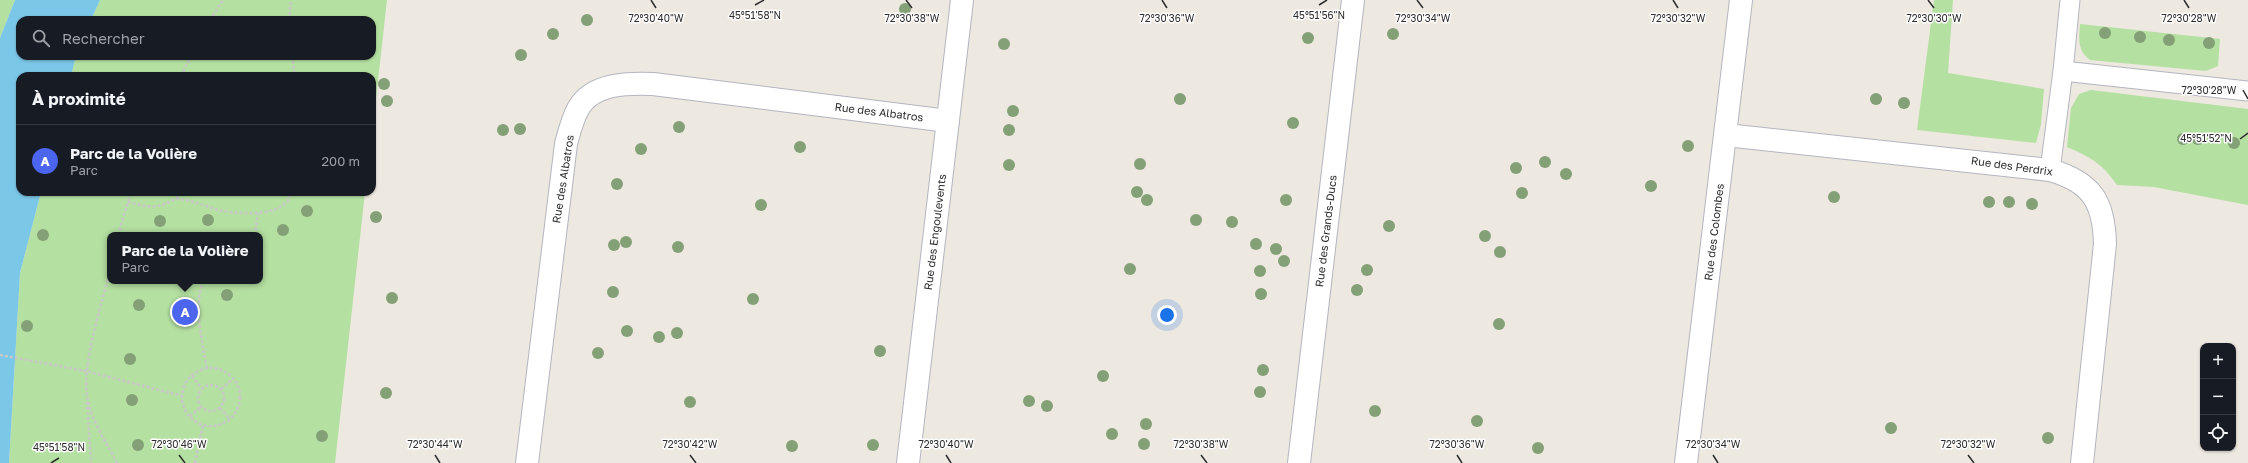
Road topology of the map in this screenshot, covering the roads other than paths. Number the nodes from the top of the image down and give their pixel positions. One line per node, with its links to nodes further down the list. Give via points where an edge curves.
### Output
1 (962, 0): 7 (street, Rue des Engoulevents)
2 (1353, 0): 12 (street, Rue des Grands-Ducs)
3 (1741, 0): 8 (street, Rue des Colombes)
4 (2070, 0): 5 (lane)
5 (2063, 71): 6 (lane); 9 (lane)
6 (2248, 91)
7 (948, 121): 10 (street, Rue des Albatros, via 654,84 630,83 608,87 590,95 578,108 566,144); 11 (street, Rue des Engoulevents)
8 (1726, 134): 9 (street, Rue des Perdrix); 13 (street, Rue des Colombes)
9 (2050, 170): 14 (street, Rue des Perdrix, via 2068,175 2093,195 2101,208 2104,225 2104,269)
10 (527, 463)
11 (908, 463)
12 (1299, 463)
13 (1686, 463)
14 (2082, 463)

